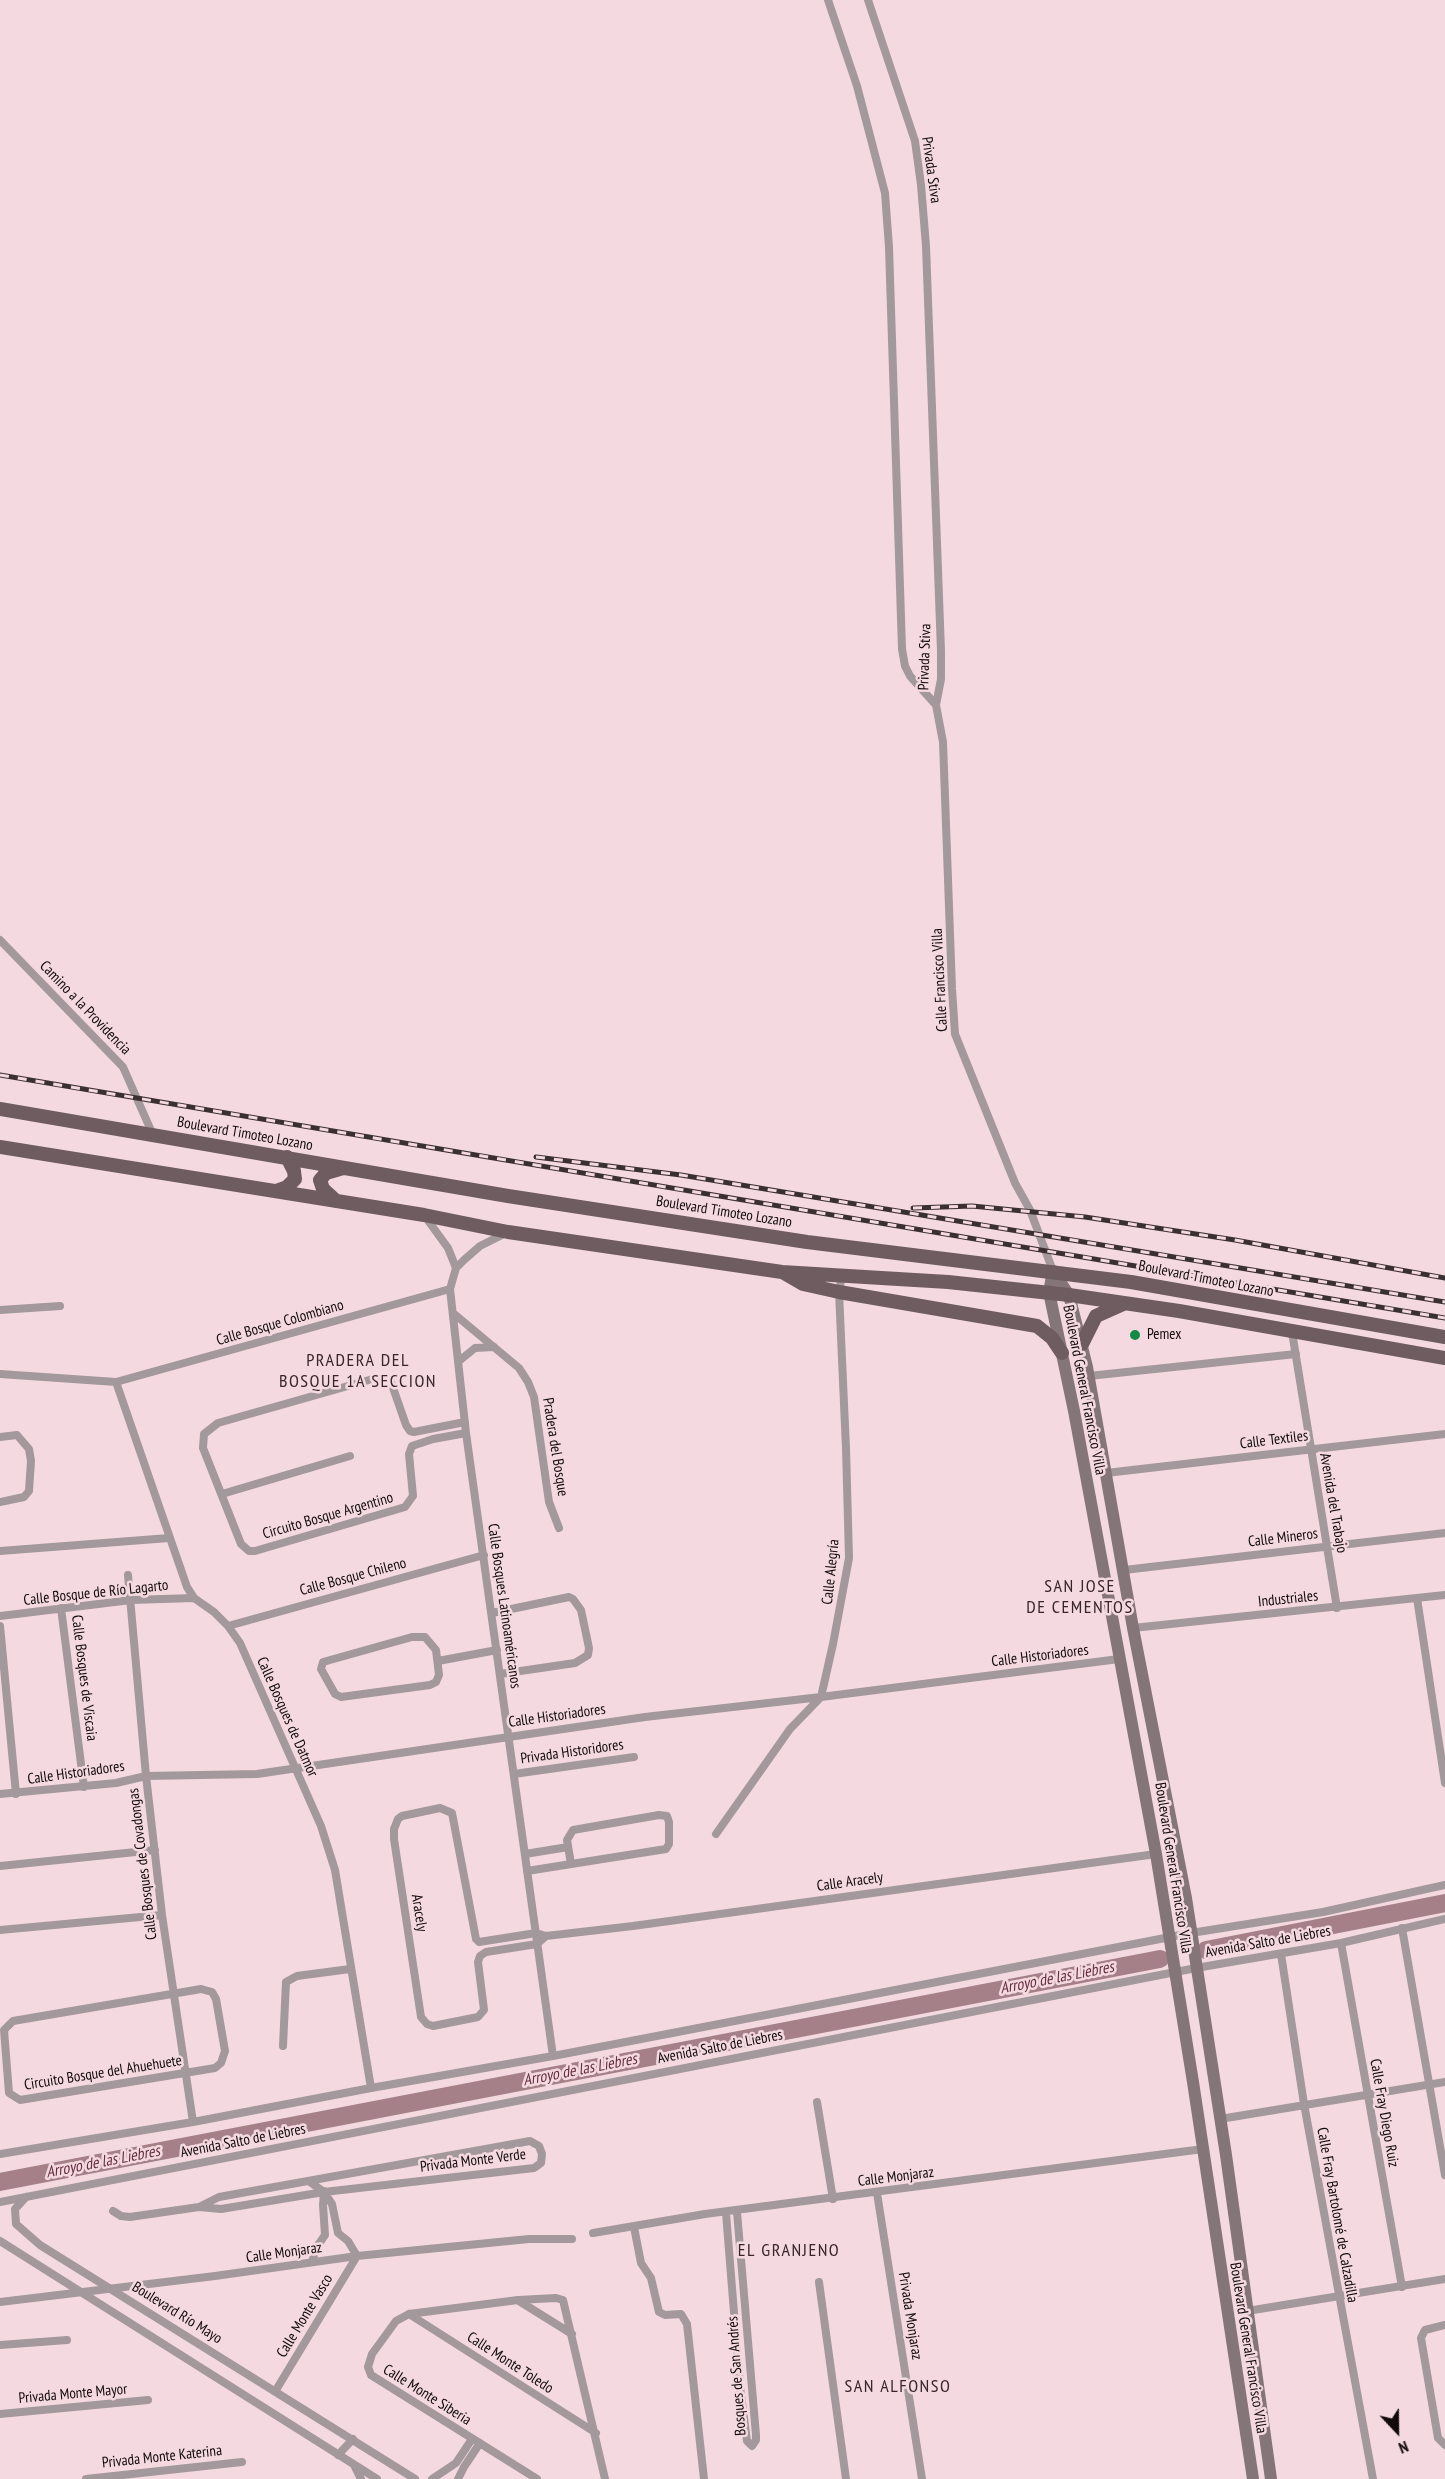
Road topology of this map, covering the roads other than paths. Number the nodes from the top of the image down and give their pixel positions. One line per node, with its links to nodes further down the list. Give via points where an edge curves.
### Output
1 (828, 0): 3 (street, Privada Stiva, via 857,86 885,193 902,649 910,676)
2 (868, 0): 3 (street, Privada Stiva, via 915,141 921,185 941,651)
3 (936, 705): 15 (street, Calle Francisco Villa, via 943,742 955,1034)
4 (0, 940): 6 (street, Camino a la Providencia, via 123,1067)
5 (0, 1109): 6 (main road, Boulevard Timoteo Lozano)
6 (153, 1135): 8 (main road, Boulevard Timoteo Lozano)
7 (0, 1147): 10 (main road)
8 (287, 1157): 9 (main road, Boulevard Timoteo Lozano); 10 (main road, via 295,1179)
9 (345, 1167): 11 (main road, via 326,1173 320,1180); 15 (main road, Boulevard Timoteo Lozano, via 807,1242)
10 (276, 1191): 11 (main road)
11 (336, 1202): 12 (main road)
12 (424, 1215): 13 (main road); 14 (street, via 448,1248)
13 (508, 1232): 14 (street, via 480,1246); 16 (main road)
14 (456, 1268): 18 (street, Calle Bosques Latinoaméricanos)
15 (1053, 1271): 20 (main road, Boulevard General Francisco Villa); 21 (main road, Boulevard General Francisco Villa); 27 (main road, Boulevard Timoteo Lozano)
16 (782, 1272): 17 (main road); 19 (main road, via 803,1284)
17 (842, 1275): 19 (street, Calle Alegría); 20 (main road)
18 (450, 1289): 25 (street, Calle Bosques Latinoaméricanos); 36 (street, Calle Bosque Colombiano)
19 (839, 1292): 30 (main road, via 1037,1326); 69 (street, Calle Alegría, via 849,1558)
20 (1048, 1292): 21 (main road); 30 (main road, Boulevard General Francisco Villa)
21 (1069, 1295): 22 (main road); 28 (main road, Boulevard General Francisco Villa)
22 (1123, 1304): 26 (main road); 28 (main road, via 1096,1316)
23 (60, 1306): 24 (street)
24 (0, 1310)
25 (453, 1313): 29 (street, Pradera del Bosque); 33 (street, Calle Bosques Latinoaméricanos)
26 (1292, 1332): 31 (street, Avenida del Trabajo); 32 (main road)
27 (1445, 1337)
28 (1082, 1344): 35 (main road, Boulevard General Francisco Villa)
29 (495, 1347): 33 (street, via 475,1348); 46 (street, Pradera del Bosque, via 519,1368 534,1397 549,1502)
30 (1062, 1353): 66 (main road, Boulevard General Francisco Villa)
31 (1296, 1354): 35 (street); 41 (street, Avenida del Trabajo)
32 (1445, 1358)
33 (459, 1361): 37 (street, Calle Bosques Latinoaméricanos)
34 (0, 1374): 36 (street, Calle Bosque Colombiano)
35 (1089, 1376): 43 (main road, Boulevard General Francisco Villa)
36 (117, 1382): 48 (street, Calle Bosques de Datmor)
37 (465, 1422): 38 (street, Calle Bosques Latinoaméricanos); 44 (street, Circuito Bosque Argentino, via 410,1431 393,1386 383,1378 218,1423 204,1434 203,1448)
38 (466, 1433): 44 (street, Circuito Bosque Argentino, via 412,1446 409,1454 413,1496 405,1507 255,1551 241,1544); 51 (street, Calle Bosques Latinoaméricanos)
39 (1445, 1434): 41 (street, Calle Textiles)
40 (0, 1437): 45 (street, via 17,1435 24,1442 31,1469 24,1497)
41 (1310, 1450): 43 (street, Calle Textiles); 49 (street, Avenida del Trabajo)
42 (350, 1456): 44 (street)
43 (1106, 1473): 52 (main road, Boulevard General Francisco Villa)
44 (222, 1494)
45 (0, 1502)
46 (559, 1528)
47 (1445, 1533): 49 (street, Calle Mineros)
48 (169, 1538): 50 (street); 55 (street, Calle Bosques de Datmor)
49 (1327, 1547): 52 (street, Calle Mineros); 59 (street, Avenida del Trabajo)
50 (0, 1551)
51 (484, 1555): 60 (street, Calle Bosques Latinoaméricanos); 63 (street, Calle Bosque Chileno)
52 (1124, 1570): 64 (main road, Boulevard General Francisco Villa)
53 (128, 1575): 57 (street, Calle Bosques de Covadongas)
54 (1445, 1595): 56 (street, Industriales)
55 (194, 1598): 57 (street, Calle Bosque de Río Lagarto); 63 (street, Calle Bosques de Datmor)
56 (1417, 1598): 59 (street, Industriales); 75 (street)
57 (130, 1600): 58 (street, Calle Bosque de Río Lagarto); 74 (street, Calle Bosques de Covadongas)
58 (62, 1608): 61 (street, Calle Bosque de Río Lagarto); 76 (street, Calle Bosques de Viscaia)
59 (1337, 1608): 64 (street, Industriales)
60 (492, 1613): 65 (street, Calle Bosques Latinoaméricanos); 68 (street, via 569,1597 582,1611 589,1648 583,1659 575,1663)
61 (0, 1616)
62 (0, 1626): 78 (street)
63 (228, 1626): 72 (street, Calle Bosques de Datmor, via 247,1659)
64 (1133, 1628): 94 (main road, Boulevard General Francisco Villa)
65 (497, 1650): 67 (street); 68 (street, Calle Bosques Latinoaméricanos)
66 (1119, 1659): 69 (street, Calle Historiadores); 83 (main road, Boulevard General Francisco Villa)
67 (438, 1661): 67 (street, via 436,1650 425,1637 412,1637 323,1662 321,1669 334,1694 341,1697 430,1685 438,1679)
68 (500, 1674): 70 (street, Calle Bosques Latinoaméricanos)
69 (821, 1697): 70 (street, Calle Historiadores); 79 (street, via 790,1729)
70 (509, 1737): 72 (street, Calle Historiadores); 73 (street, Calle Bosques Latinoaméricanos)
71 (634, 1756): 73 (street, Privada Historidores)
72 (295, 1769): 74 (street, Calle Historiadores, via 257,1774); 100 (street, Calle Bosques de Datmor, via 333,1862)
73 (514, 1774): 82 (street, Calle Bosques Latinoaméricanos)
74 (146, 1776): 76 (street, Calle Historiadores); 81 (street, Calle Bosques de Covadongas)
75 (1445, 1783)
76 (84, 1787): 78 (street, Calle Historiadores)
77 (0, 1794): 78 (street, Calle Historiadores)
78 (16, 1794)
79 (716, 1834)
80 (568, 1847): 82 (street); 84 (street); 84 (street, via 573,1830 659,1815 667,1816 669,1822 666,1849)
81 (155, 1850): 85 (street); 88 (street, Calle Bosques de Covadongas)
82 (525, 1854): 86 (street, Calle Bosques Latinoaméricanos)
83 (1156, 1854): 93 (street, Calle Aracely); 95 (main road, Boulevard General Francisco Villa)
84 (572, 1864): 86 (street)
85 (0, 1866)
86 (527, 1871): 92 (street, Calle Bosques Latinoaméricanos)
87 (1445, 1885): 94 (street, Avenida Salto de Liebres)
88 (162, 1915): 91 (street); 102 (street, Calle Bosques de Covadongas)
89 (1445, 1918): 90 (street, Avenida Salto de Liebres)
90 (1402, 1928): 96 (street, Avenida Salto de Liebres); 107 (street)
91 (0, 1930)
92 (536, 1933): 93 (street, Calle Aracely); 97 (street, Calle Bosques Latinoaméricanos); 97 (street, Aracely, via 479,1942 476,1939 452,1813 440,1808 402,1816 395,1823 394,1839 421,2017 425,2022 433,2026 478,2017 484,2010 480,1956)
93 (546, 1936): 97 (street)
94 (1192, 1937): 95 (street, Avenida Salto de Liebres); 99 (main road, Boulevard General Francisco Villa)
95 (1170, 1940): 101 (main road, Boulevard General Francisco Villa); 104 (street, Avenida Salto de Liebres)
96 (1341, 1943): 98 (street, Avenida Salto de Liebres); 109 (street, Calle Fray Diego Ruiz)
97 (537, 1944): 104 (street, Calle Bosques Latinoaméricanos)
98 (1281, 1954): 99 (street, Avenida Salto de Liebres); 111 (street, Calle Fray Bartolomé de Calzadilla)
99 (1196, 1964): 101 (street, Avenida Salto de Liebres); 112 (main road, Boulevard General Francisco Villa)
100 (350, 1969): 103 (street, via 297,1976 286,1982); 108 (street, Calle Bosques de Datmor)
101 (1174, 1969): 114 (main road, Boulevard General Francisco Villa); 121 (street, Avenida Salto de Liebres)
102 (175, 1994): 105 (street, Calle Bosques de Covadongas); 105 (street, Circuito Bosque del Ahuehuete, via 201,1989 212,1992 225,2051 215,2068); 105 (street, Circuito Bosque del Ahuehuete, via 13,2020 4,2030 7,2087 20,2100)
103 (283, 2046)
104 (553, 2056): 108 (street, Avenida Salto de Liebres)
105 (186, 2074): 113 (street, Calle Bosques de Covadongas)
106 (1445, 2082): 107 (street)
107 (1429, 2085): 109 (street); 116 (street)
108 (372, 2088): 113 (street, Avenida Salto de Liebres)
109 (1367, 2094): 111 (street); 138 (street, Calle Fray Diego Ruiz)
110 (817, 2102): 122 (street)
111 (1304, 2104): 112 (street); 141 (street, Calle Fray Bartolomé de Calzadilla)
112 (1220, 2119): 144 (main road, Boulevard General Francisco Villa)
113 (193, 2122): 115 (street, Avenida Salto de Liebres)
114 (1203, 2149): 120 (street, Calle Monjaraz); 173 (main road, Boulevard General Francisco Villa)
115 (0, 2154)
116 (1445, 2175)
117 (335, 2178): 118 (street, Privada Monte Verde); 119 (street); 119 (street, Privada Monte Verde, via 530,2141 539,2146 542,2154 541,2163 534,2168)
118 (310, 2182): 119 (street); 124 (street, Privada Monte Verde, via 219,2197)
119 (324, 2192): 124 (street, Privada Monte Verde, via 221,2210); 129 (street, via 332,2204); 131 (street)
120 (877, 2193): 122 (street, Calle Monjaraz); 172 (street, Privada Monjaraz)
121 (26, 2197): 123 (street, Avenida Salto de Liebres); 139 (street, Boulevard Río Mayo, via 15,2209 20,2229)
122 (833, 2199): 126 (street, Calle Monjaraz)
123 (0, 2202)
124 (199, 2207): 125 (street, Privada Monte Verde, via 130,2217)
125 (113, 2211)
126 (737, 2212): 127 (street, Calle Monjaraz); 152 (street, Bosques de San Andrés)
127 (726, 2213): 128 (street, Calle Monjaraz); 153 (street, Bosques de San Andrés)
128 (634, 2227): 130 (street, Calle Monjaraz); 170 (street, via 641,2263 651,2278 659,2312 681,2314 687,2324)
129 (338, 2233): 131 (street); 134 (street)
130 (593, 2234)
131 (325, 2235): 135 (street)
132 (572, 2239): 134 (street, Calle Monjaraz, via 529,2239)
133 (0, 2241): 140 (street)
134 (357, 2256): 135 (street, Calle Monjaraz); 150 (street, Calle Monte Vasco)
135 (312, 2262): 139 (street, Calle Monjaraz)
136 (1445, 2279): 138 (street)
137 (819, 2282): 171 (street)
138 (1402, 2287): 141 (street)
139 (113, 2289): 140 (street, Calle Monjaraz); 150 (street, Boulevard Río Mayo)
140 (81, 2292): 143 (street, Calle Monjaraz); 159 (street)
141 (1338, 2297): 144 (street); 175 (street, Calle Fray Bartolomé de Calzadilla)
142 (518, 2300): 145 (street); 147 (street); 147 (street, via 563,2300)
143 (0, 2302)
144 (1246, 2311): 174 (main road, Boulevard General Francisco Villa)
145 (409, 2314): 155 (street, Calle Monte Toledo); 157 (street, Calle Monte Siberia, via 390,2327 372,2354 368,2367 371,2375)
146 (1445, 2325): 158 (street, via 1425,2330 1421,2338 1438,2438)
147 (572, 2334): 155 (street)
148 (68, 2340): 149 (street)
149 (0, 2345)
150 (276, 2390): 156 (street, Boulevard Río Mayo)
151 (148, 2400): 154 (street, Privada Monte Mayor)
152 (753, 2400): 153 (street); 153 (street, Bosques de San Andrés, via 756,2440 750,2446)
153 (742, 2401)
154 (0, 2414)
155 (596, 2433): 169 (street)
156 (353, 2439): 159 (street); 165 (street, Boulevard Río Mayo)
157 (476, 2441): 166 (street, via 456,2463); 167 (street); 168 (street, Calle Monte Siberia)
158 (1445, 2445)
159 (338, 2455): 161 (street)
160 (242, 2462): 162 (street, Privada Monte Katerina)
161 (354, 2465): 163 (street); 164 (street)
162 (86, 2479)
163 (361, 2479)
164 (377, 2479)
165 (415, 2479)
166 (432, 2479)
167 (458, 2479)
168 (537, 2479)
169 (605, 2479)
170 (704, 2479)
171 (846, 2479)
172 (922, 2479)
173 (1253, 2479)
174 (1271, 2479)
175 (1373, 2479)

